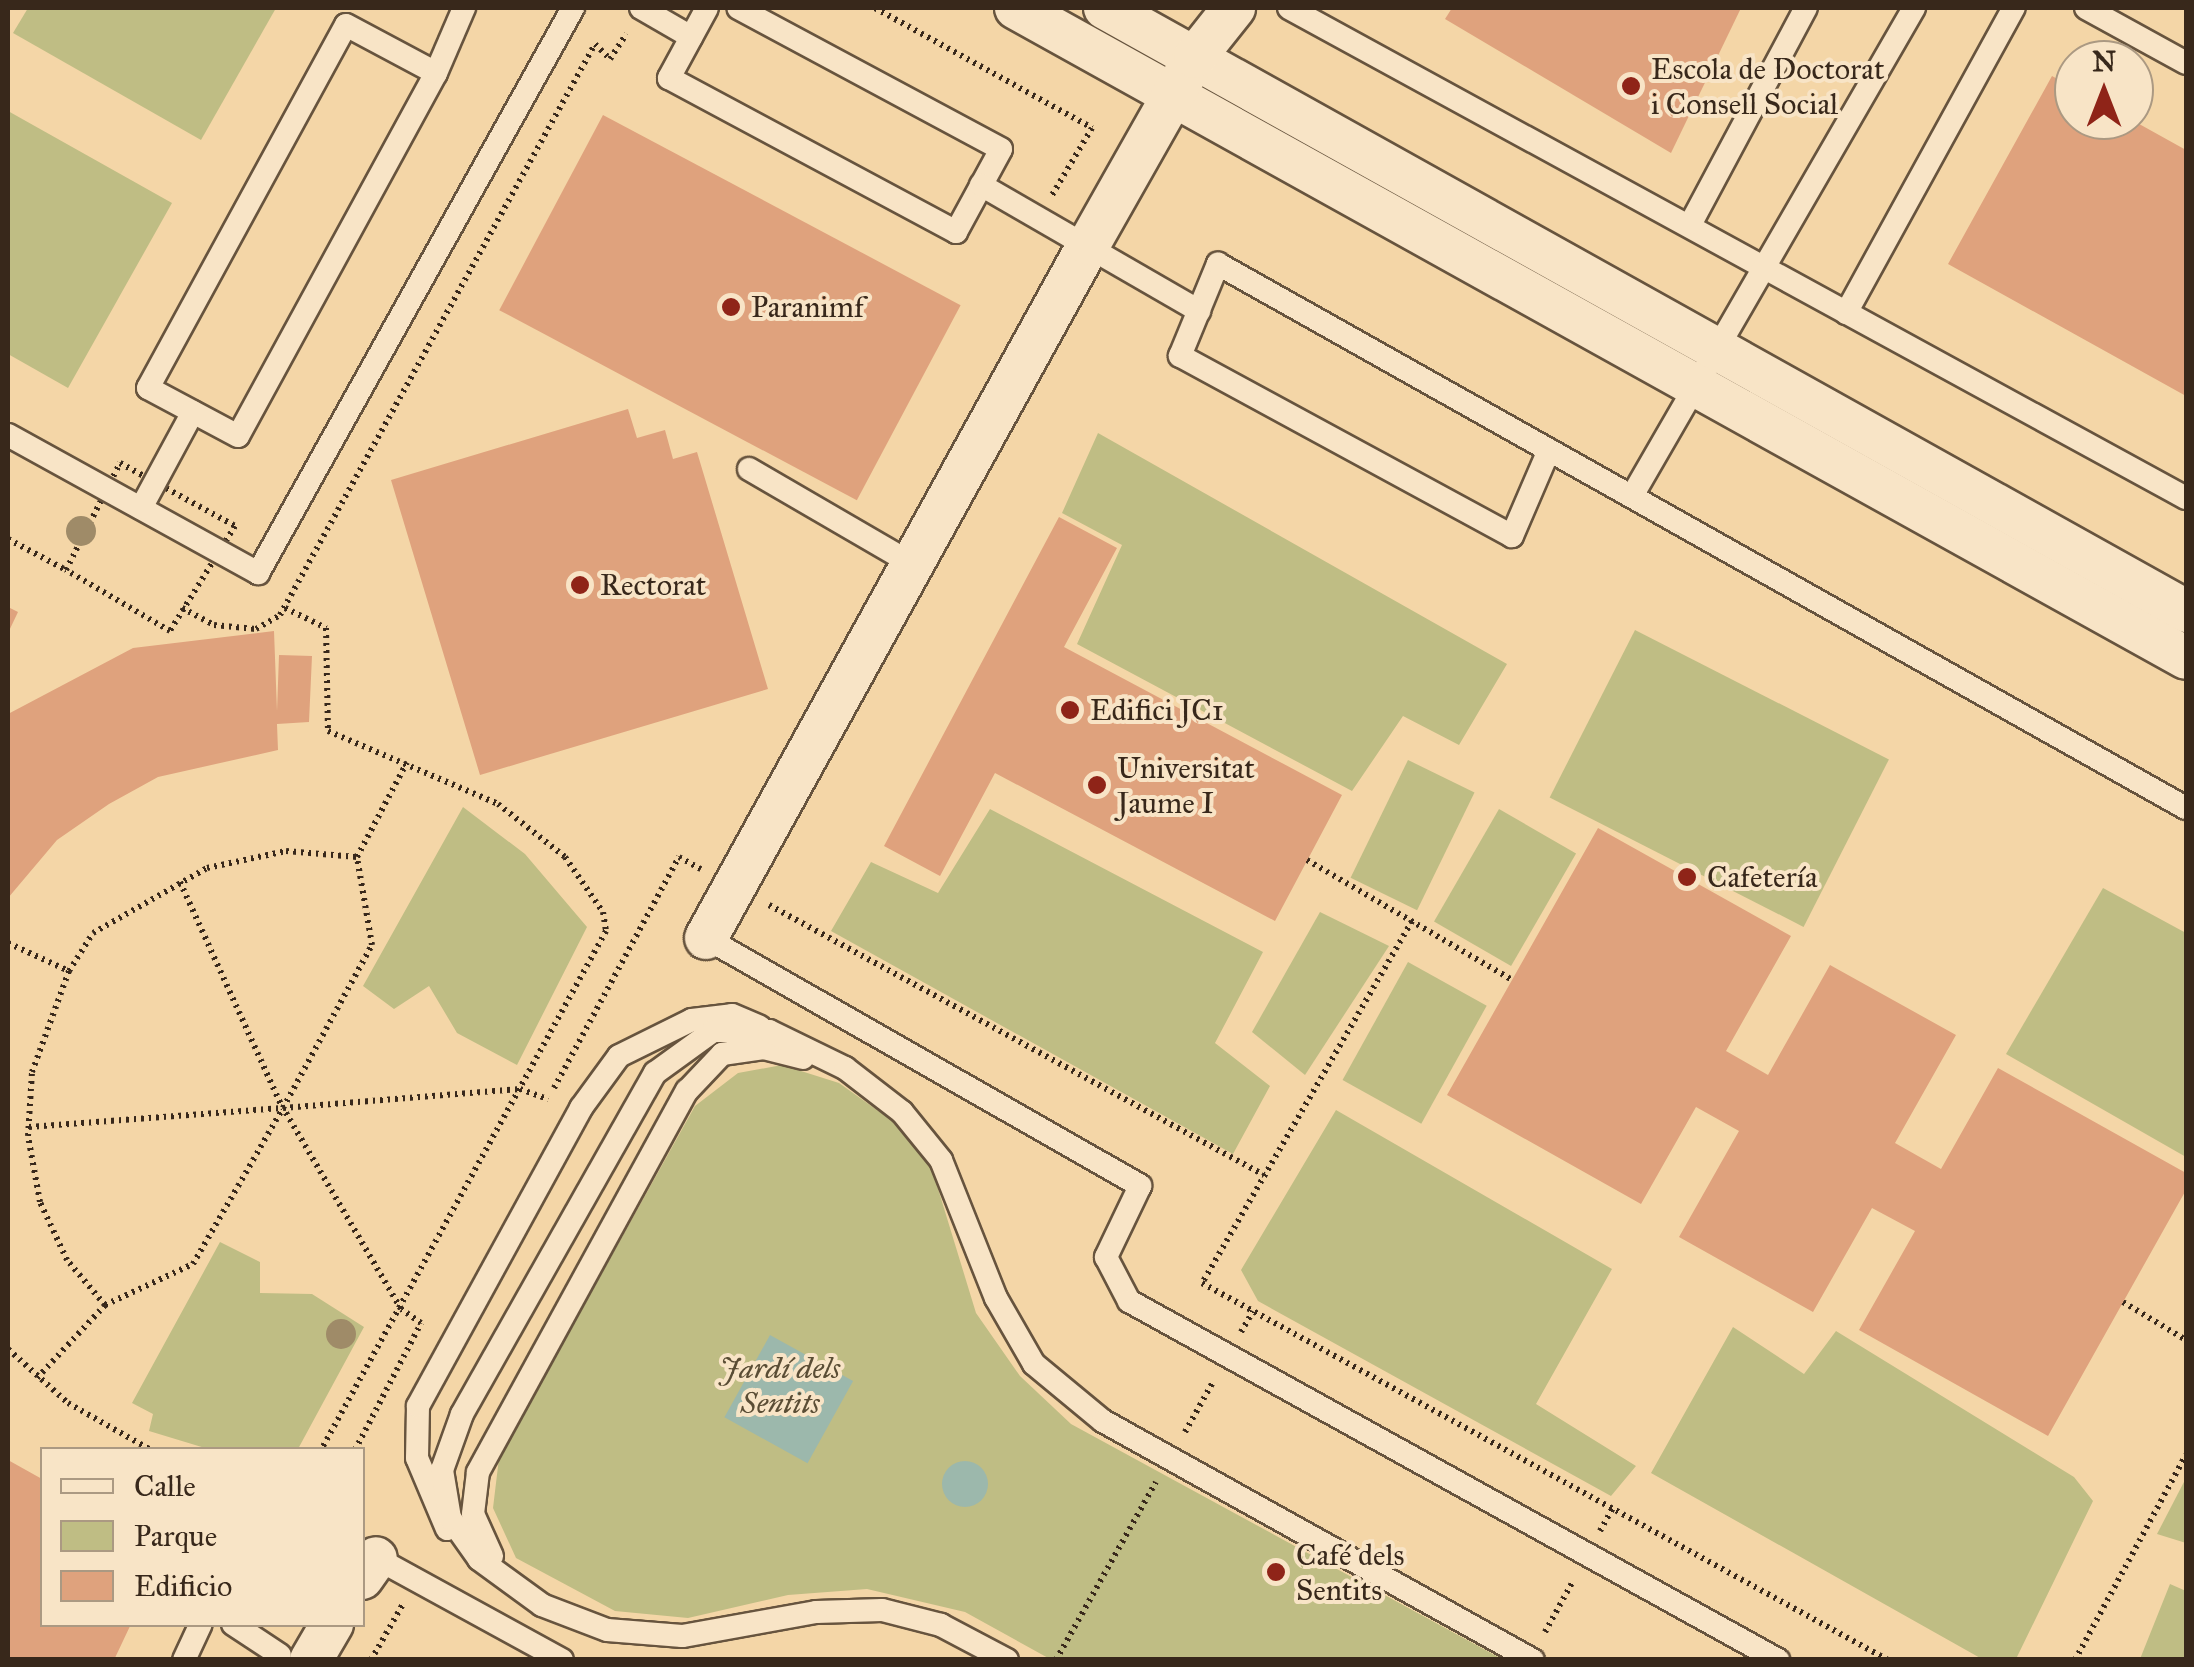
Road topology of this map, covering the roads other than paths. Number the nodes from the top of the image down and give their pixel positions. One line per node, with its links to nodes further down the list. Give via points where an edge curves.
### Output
1 (464, 8): 17 (lane)
2 (573, 8): 32 (lane, via 258,573)
3 (641, 8): 14 (lane)
4 (708, 8): 14 (lane)
5 (738, 8): 19 (lane, via 1001,149)
6 (1016, 8): 18 (street)
7 (1105, 8): 15 (street)
8 (1234, 8): 15 (street)
9 (1288, 8): 20 (lane)
10 (1806, 8): 20 (lane)
11 (1914, 8): 22 (lane)
12 (2014, 8): 24 (lane)
13 (2086, 8): 16 (lane)
14 (692, 37): 19 (lane, via 669,78 956,232)
15 (1195, 58): 18 (street); 25 (street)
16 (2186, 63)
17 (436, 72): 26 (lane, via 238,436); 26 (lane, via 346,24 148,388)
18 (1173, 96): 21 (street); 25 (street)
19 (982, 185): 21 (lane)
20 (1690, 222): 22 (lane)
21 (1089, 244): 23 (lane); 33 (street)
22 (1768, 264): 24 (lane); 25 (lane)
23 (1199, 311): 28 (lane, via 1218,264); 28 (lane, via 1180,356 1512,536)
24 (1846, 314): 31 (lane)
25 (1708, 368): 30 (lane); 34 (street); 35 (street)
26 (193, 412): 32 (lane)
27 (8, 435): 32 (lane)
28 (1549, 450): 30 (lane)
29 (749, 469): 33 (lane)
30 (1632, 496): 36 (lane)
31 (2186, 498)
32 (141, 508)
33 (914, 566): 37 (street)
34 (2186, 611)
35 (2186, 658)
36 (2186, 808)
37 (714, 944): 51 (lane, via 1140,1186 1106,1257 1129,1300)
38 (770, 1031): 39 (lane); 40 (lane, via 713,1031 654,1073 462,1414 442,1470 450,1518); 40 (lane, via 732,1015 692,1020 619,1056 580,1108 418,1406 417,1458 437,1522)
39 (845, 1068): 45 (lane, via 764,1048 722,1054 687,1090 478,1472 473,1514 486,1551); 47 (lane, via 902,1112 941,1160 996,1298 1034,1364 1103,1421)
40 (470, 1546): 45 (lane, via 542,1604)
41 (369, 1568): 49 (lane, via 416,1581)
42 (200, 1627): 48 (lane)
43 (239, 1627): 46 (lane)
44 (329, 1627): 46 (street)
45 (607, 1630): 50 (lane, via 682,1636 816,1612 882,1610 942,1625)
46 (296, 1657)
47 (1532, 1659)
48 (184, 1660)
49 (562, 1660)
50 (1007, 1660)
51 (1778, 1660)

